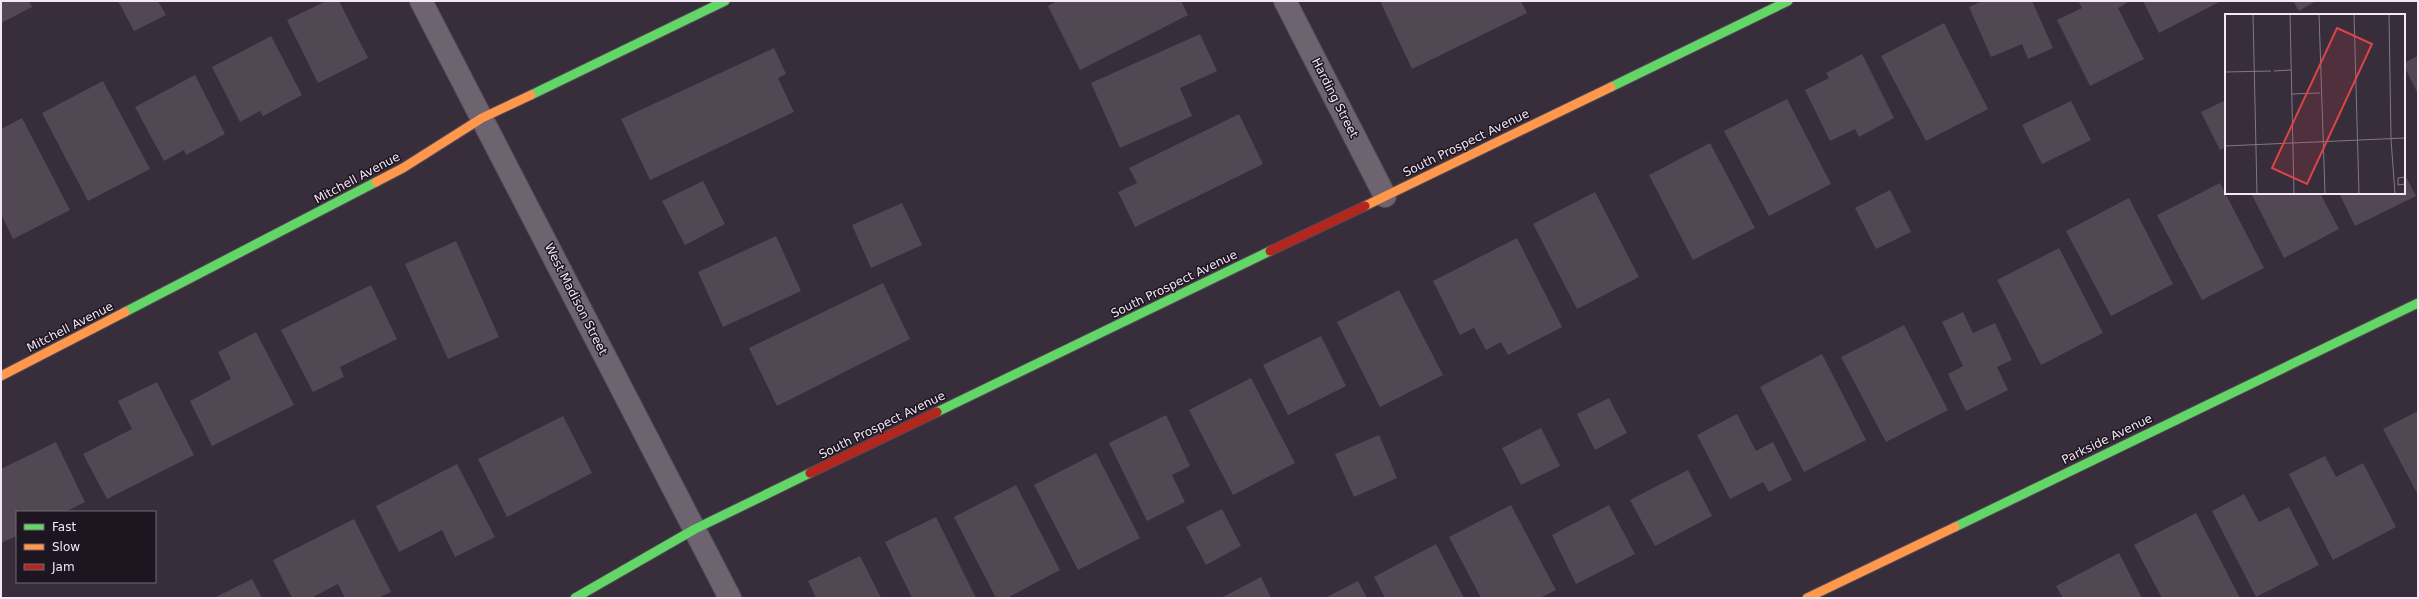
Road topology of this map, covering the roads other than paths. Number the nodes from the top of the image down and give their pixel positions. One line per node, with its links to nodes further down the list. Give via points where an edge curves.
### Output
1 (421, 1): 5 (street, West Madison Street)
2 (725, 1): 5 (street, Mitchell Avenue)
3 (1285, 1): 6 (street, Harding Street)
4 (1788, 1): 6 (street, South Prospect Avenue)
5 (482, 118): 8 (street, Mitchell Avenue, via 403,168); 9 (street, West Madison Street)
6 (1385, 196): 9 (street, South Prospect Avenue)
7 (2418, 303): 12 (street, Parkside Avenue)
8 (1, 376)
9 (694, 529): 10 (street, South Prospect Avenue); 11 (street, West Madison Street)
10 (575, 598)
11 (730, 598)
12 (1807, 598)

